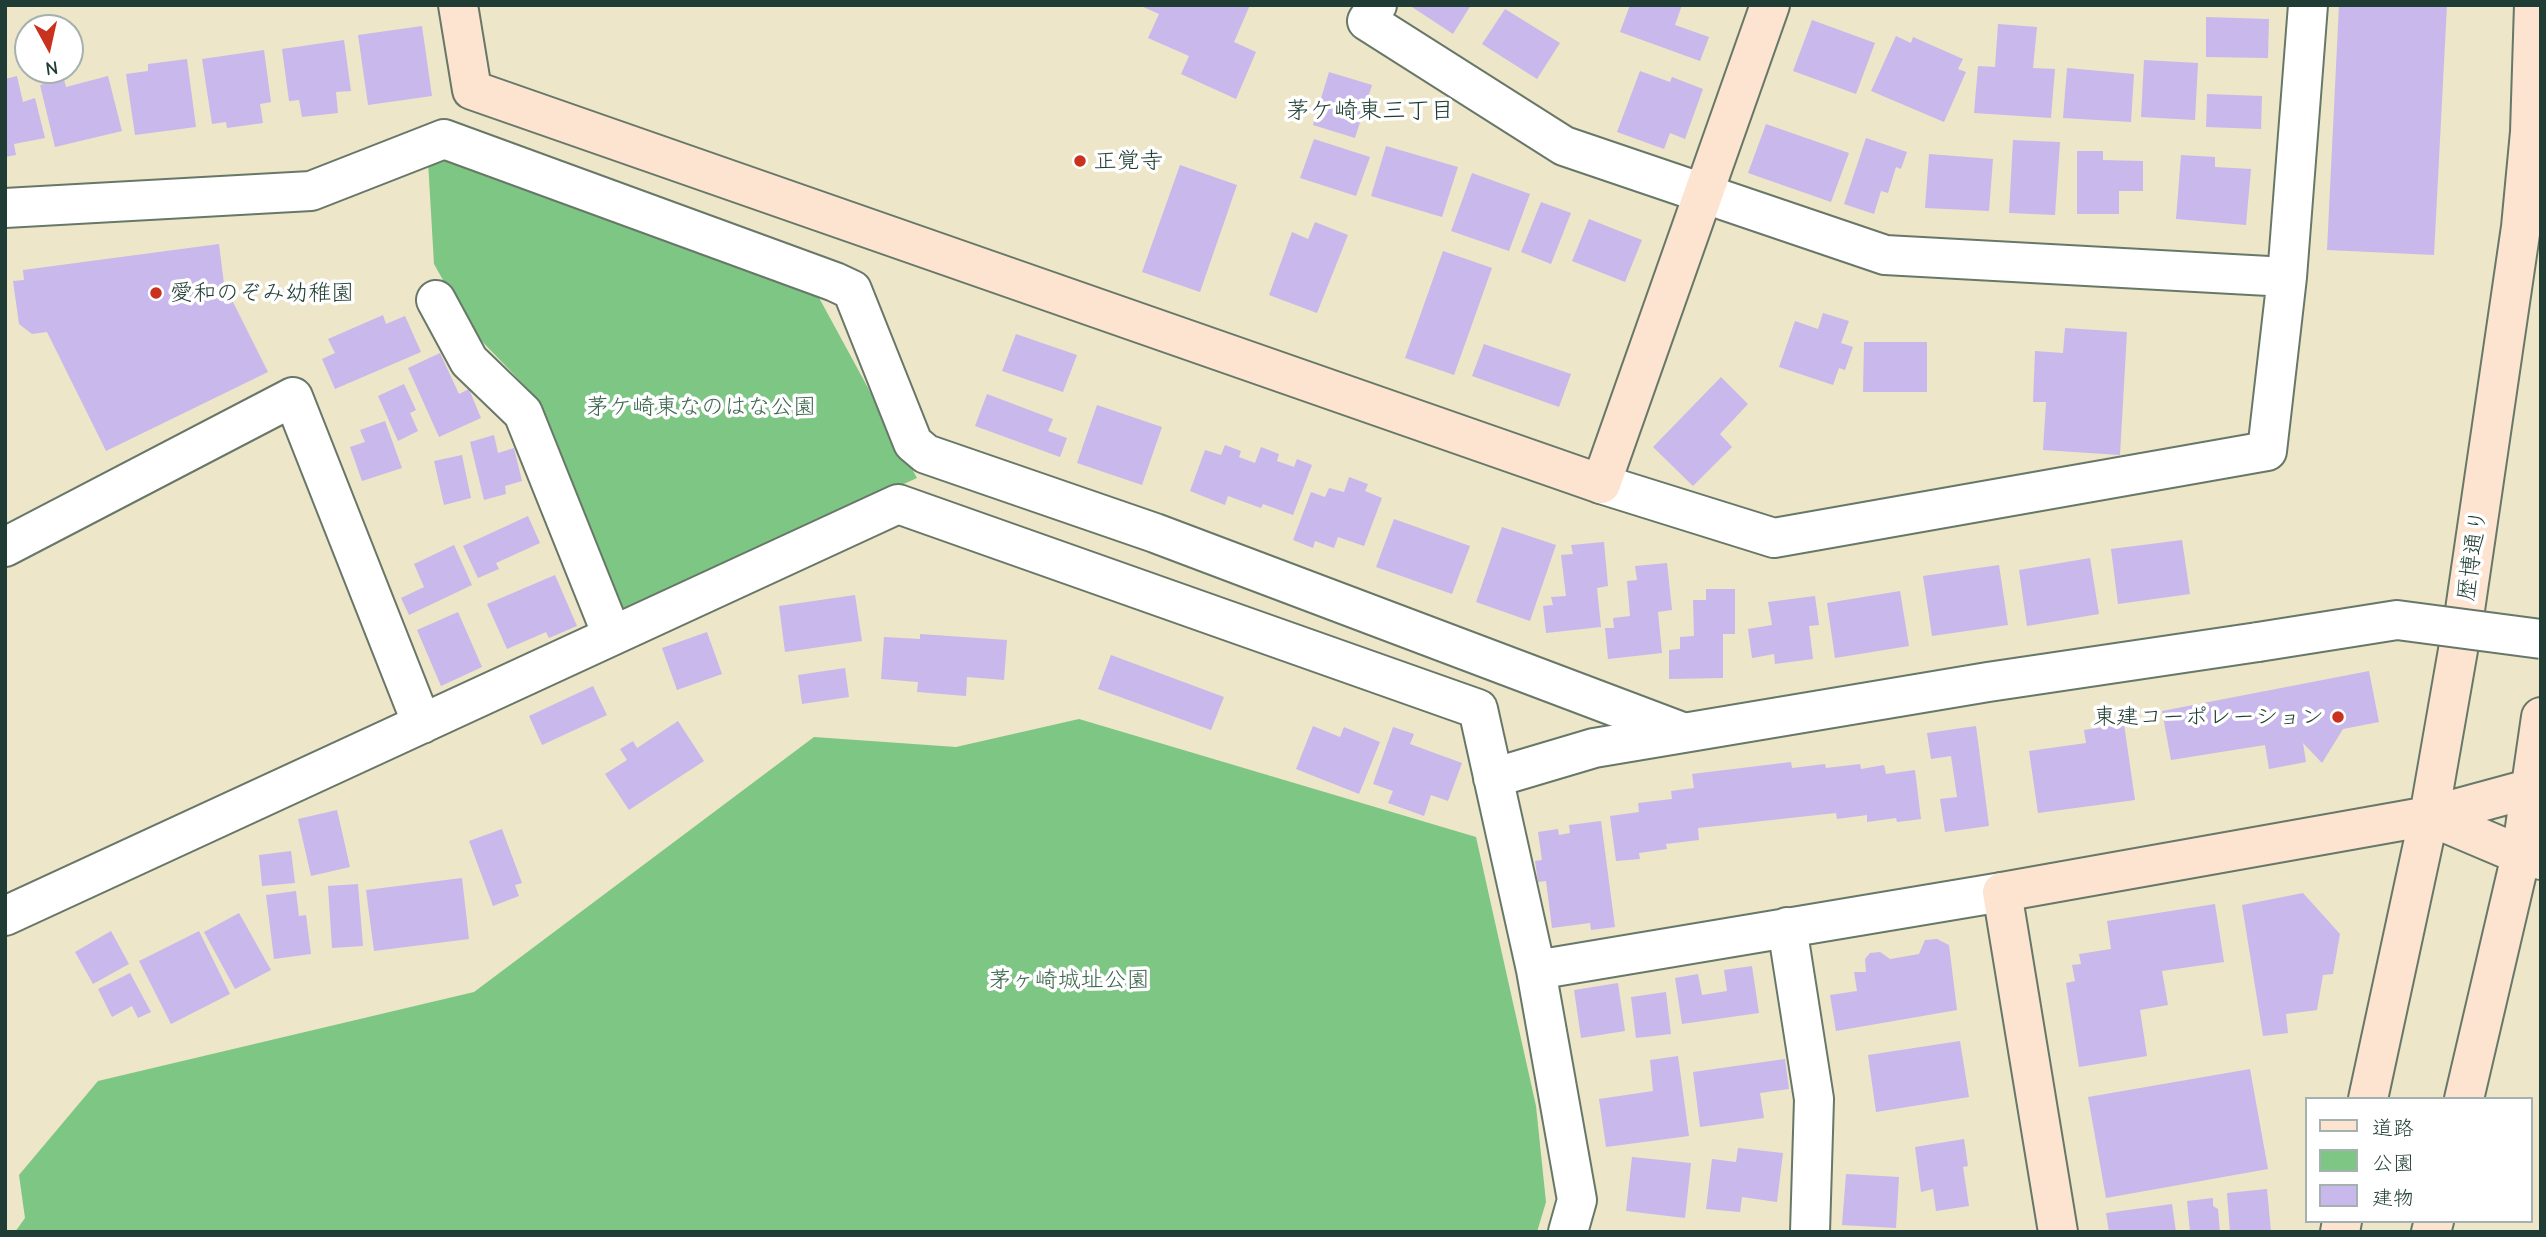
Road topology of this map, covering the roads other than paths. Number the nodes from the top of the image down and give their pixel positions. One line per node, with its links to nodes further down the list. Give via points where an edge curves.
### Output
1 (458, 5): 10 (street, via 472,90)
2 (1377, 5): 6 (street, via 1367,21 1564,146)
3 (1770, 5): 6 (street)
4 (2308, 5): 8 (street)
5 (2534, 5): 19 (street, 歴博通り, via 2521,227 2465,610)
6 (1702, 194): 8 (street, via 1885,256); 10 (street)
7 (5, 208): 16 (street, via 311,191 444,139 852,290 913,443 926,454 1156,533)
8 (2287, 277): 10 (street, via 2267,452 1774,538)
9 (436, 300): 12 (street, via 469,361 523,413)
10 (1601, 484)
11 (5, 547): 15 (street, via 293,397)
12 (612, 635): 15 (street); 17 (street, via 898,504 1478,709)
13 (2541, 639): 16 (street, bridge, via 2398,621)
14 (2541, 717): 18 (street)
15 (422, 724): 22 (street)
16 (1682, 732): 17 (street, via 1594,748)
17 (1493, 778): 24 (street)
18 (2536, 789): 19 (street); 20 (street)
19 (2429, 816): 20 (street); 21 (street); 25 (street, 歴博通り)
20 (2531, 858): 26 (street)
21 (2002, 892): 23 (street); 29 (street)
22 (5, 916)
23 (1787, 927): 24 (street); 28 (street, via 1814,1099)
24 (1536, 970): 27 (street, via 1577,1200)
25 (2368, 1097)
26 (2465, 1097)
27 (1568, 1232)
28 (1810, 1232)
29 (2058, 1232)

